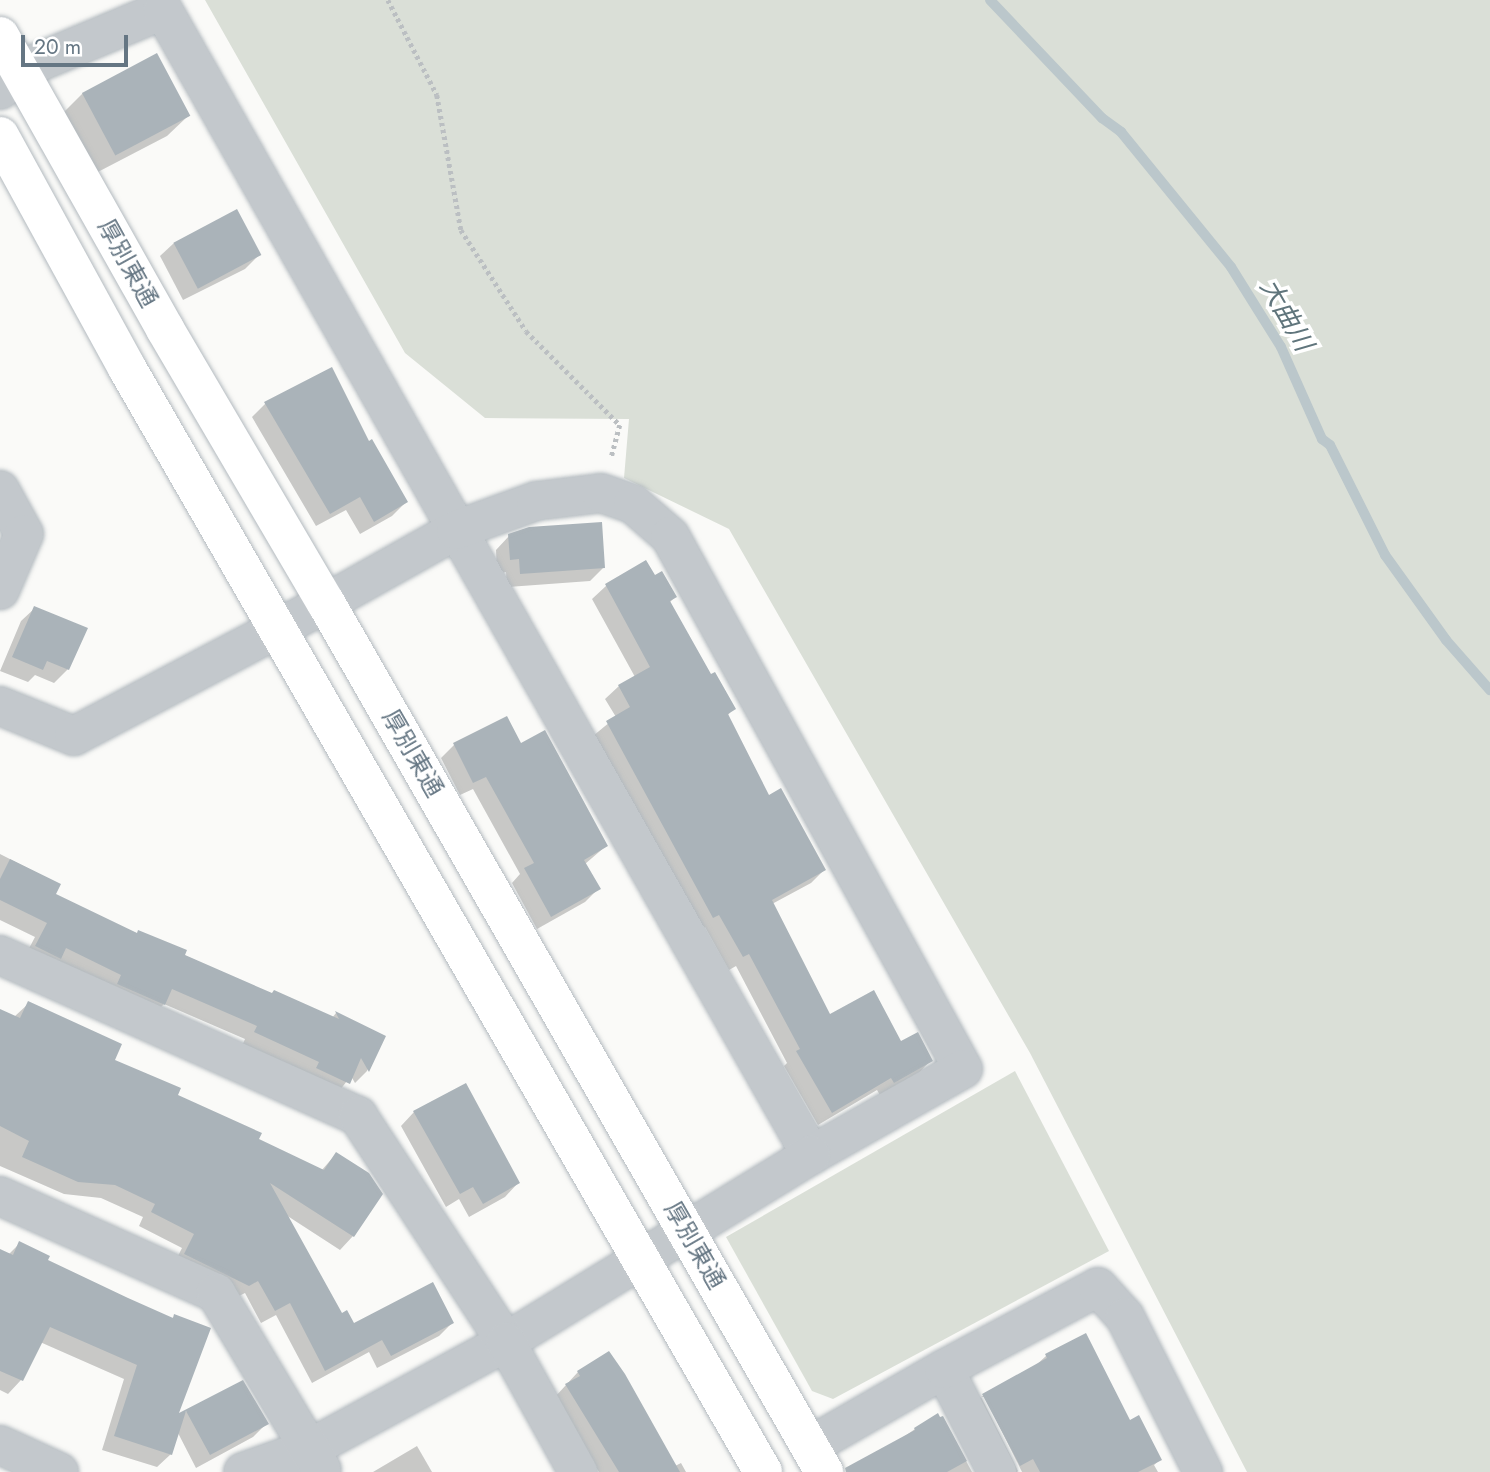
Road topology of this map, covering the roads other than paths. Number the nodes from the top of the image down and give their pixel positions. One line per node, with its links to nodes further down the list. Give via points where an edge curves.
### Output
1 (0, 36): 2 (street, 厚別東通)
2 (10, 80): 5 (street, via 163,10); 7 (street, 厚別東通, via 165,329)
3 (0, 136): 8 (street, 厚別東通, via 127,368)
4 (0, 490): 6 (street, via 24,534)
5 (456, 530): 7 (street); 11 (street); 11 (street, via 536,501 601,493 633,504 670,536 963,1069)
6 (0, 590)
7 (326, 603): 8 (street); 13 (street, 厚別東通)
8 (279, 628): 9 (street, via 74,736); 14 (street, 厚別東通)
9 (0, 706)
10 (0, 955): 15 (street, via 358,1116)
11 (811, 1156): 13 (street)
12 (0, 1196): 19 (street, via 216,1293)
13 (688, 1232): 14 (street); 18 (street, 厚別東通)
14 (643, 1260): 15 (street); 23 (street, 厚別東通)
15 (506, 1342): 19 (street); 22 (street)
16 (944, 1369): 18 (street); 24 (street); 25 (street, via 1098,1287 1125,1317)
17 (0, 1445): 20 (street)
18 (817, 1459)
19 (317, 1460): 21 (street)
20 (59, 1472)
21 (243, 1472)
22 (578, 1472)
23 (763, 1472)
24 (997, 1472)
25 (1203, 1472)

